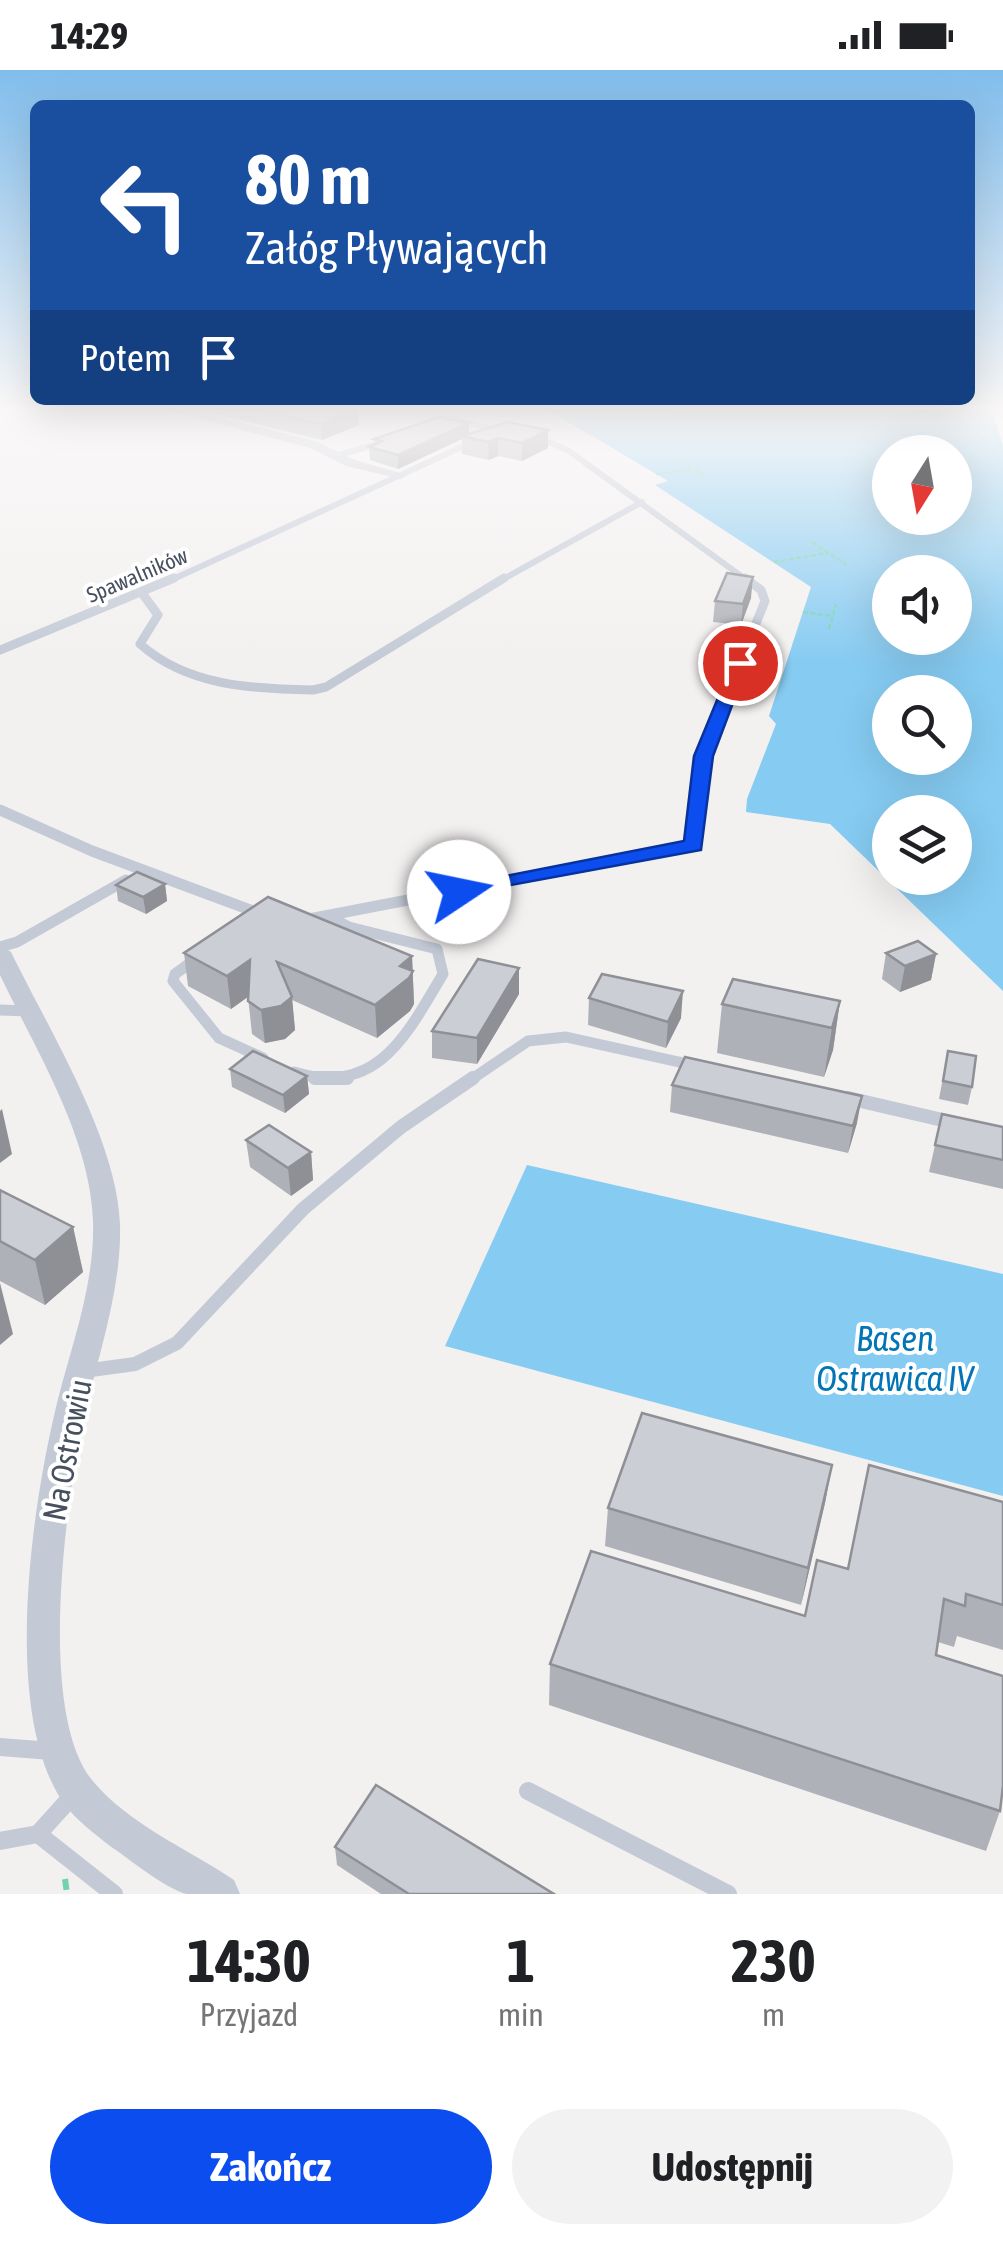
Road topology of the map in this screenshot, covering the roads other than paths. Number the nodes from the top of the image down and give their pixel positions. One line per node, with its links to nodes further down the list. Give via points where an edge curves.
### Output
1 (364, 492): 4 (lane, Spawalników)
2 (627, 492): 3 (lane)
3 (642, 502): 4 (lane, via 313,690 230,682 150,656 140,644 158,615); 10 (lane, via 762,590 764,601 704,756 694,845)
4 (142, 594): 5 (lane, Spawalników)
5 (0, 650)
6 (0, 810): 7 (lane)
7 (142, 870): 8 (lane); 14 (lane)
8 (256, 914): 9 (lane); 12 (lane)
9 (272, 916)
10 (332, 918): 11 (lane); 13 (lane, via 437,949 443,974 404,1038 356,1079 315,1082 205,1026 173,981)
11 (301, 919)
12 (243, 924)
13 (216, 944)
14 (1, 956): 15 (street, Na Ostrowiu)
15 (14, 1010): 19 (street, Na Ostrowiu, via 96,1153 105,1182 110,1236)
16 (722, 1071): 19 (lane, via 566,1038 528,1040 401,1126 303,1209 177,1343 135,1364)
17 (838, 1096): 18 (lane)
18 (969, 1127)
19 (82, 1371): 21 (street, Na Ostrowiu, via 65,1434 46,1606 45,1706)
20 (0, 1747): 21 (lane)
21 (57, 1752): 22 (street, Na Ostrowiu)
22 (76, 1790): 24 (lane); 27 (street, Na Ostrowiu)
23 (528, 1791): 28 (lane)
24 (38, 1834): 25 (lane); 26 (lane)
25 (0, 1841)
26 (114, 1894)
27 (220, 1894)
28 (728, 1894)

